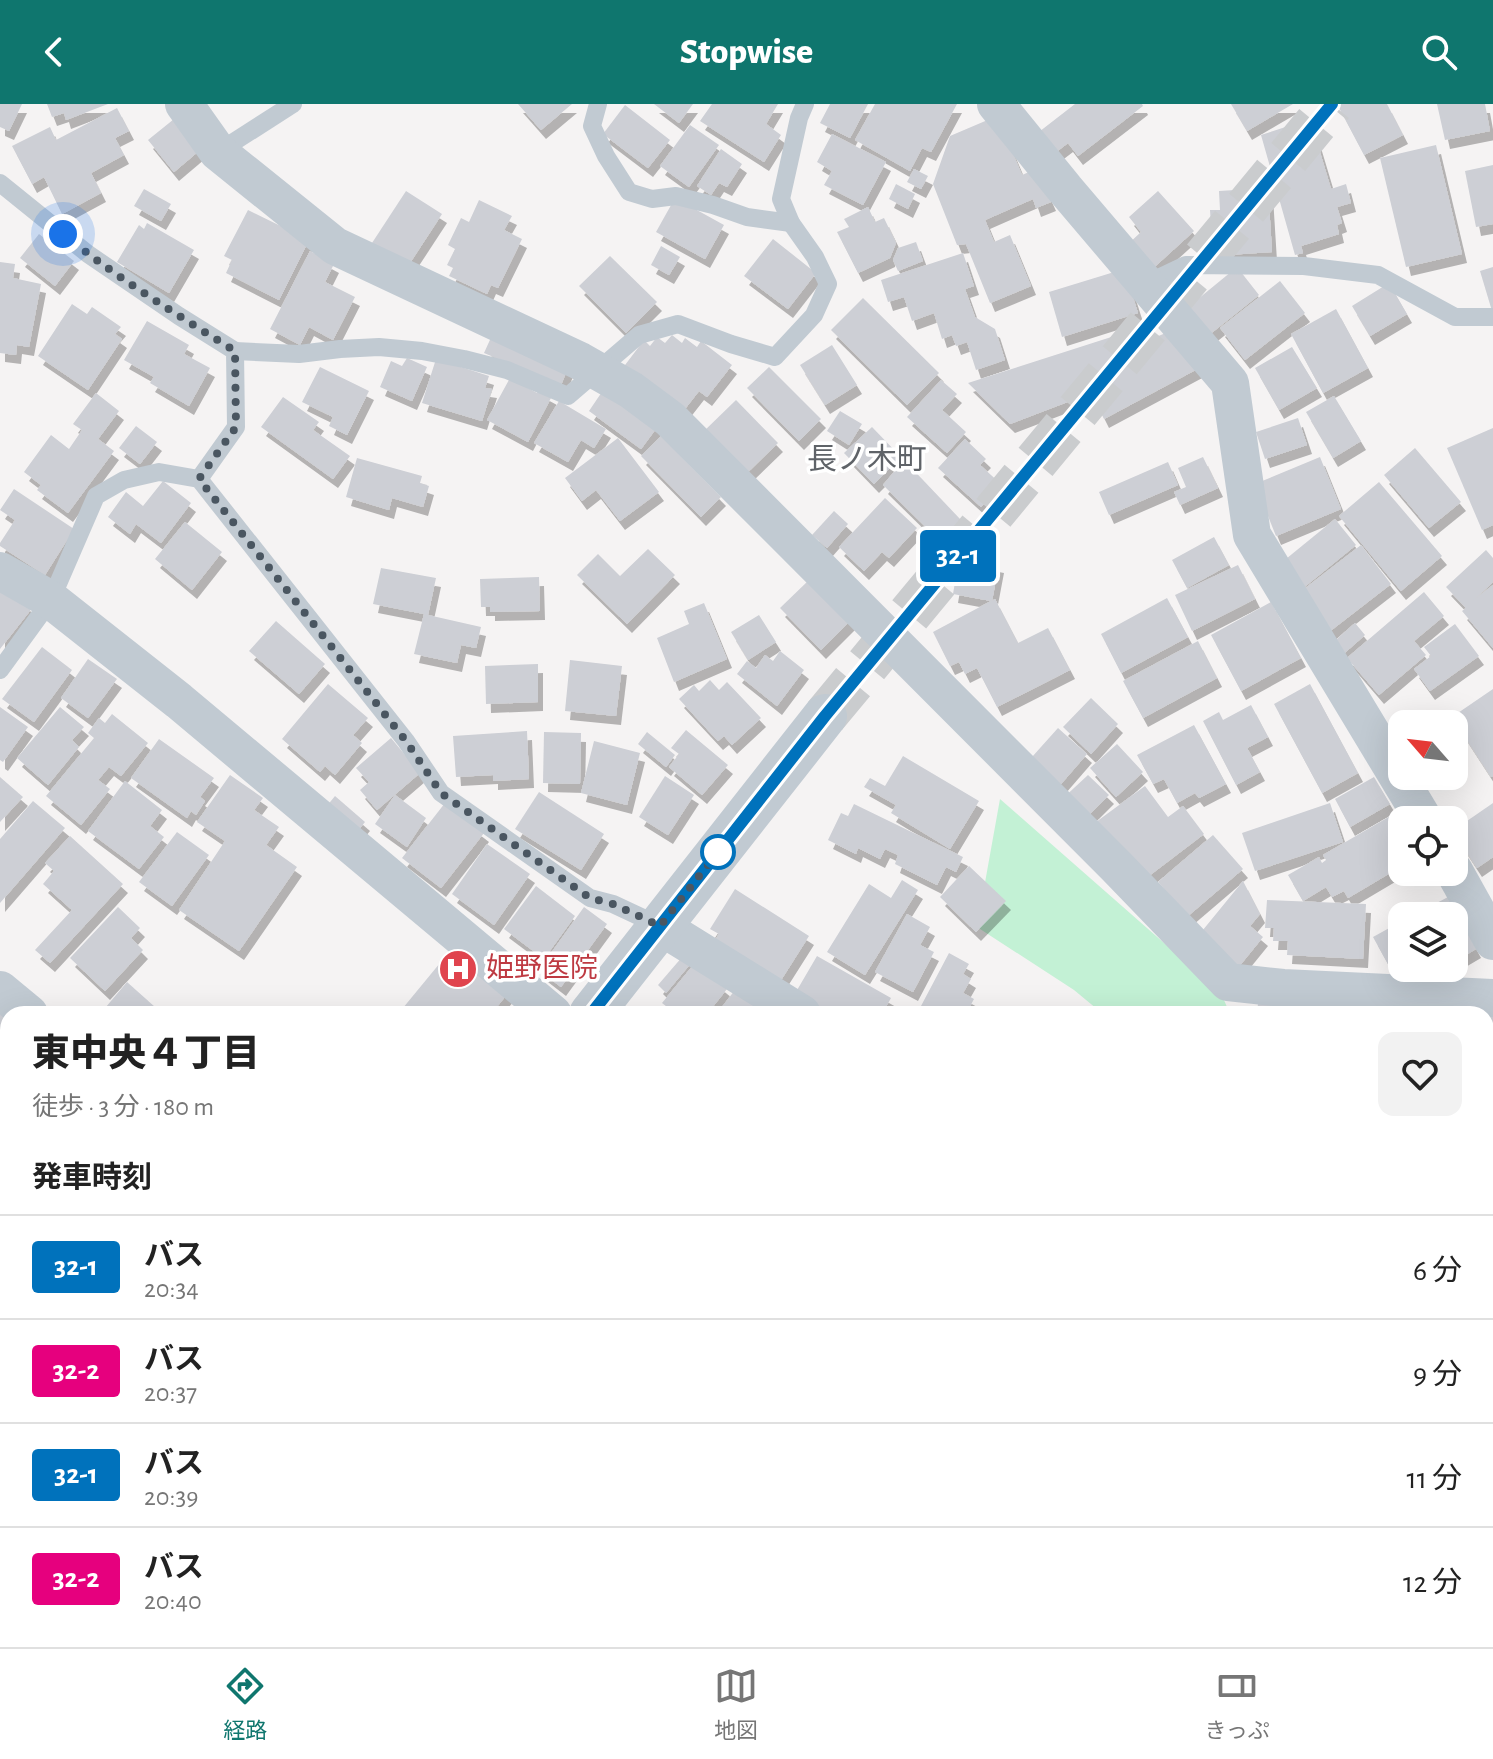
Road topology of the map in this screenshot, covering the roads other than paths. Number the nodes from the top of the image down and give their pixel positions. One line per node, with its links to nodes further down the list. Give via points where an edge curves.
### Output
1 (184, 104): 6 (street)
2 (293, 104): 6 (lane)
3 (598, 104): 8 (lane, via 592,126 629,192 652,199 676,196 747,217)
4 (805, 104): 8 (lane, via 781,199)
5 (996, 104): 9 (street)
6 (218, 152): 12 (street, via 335,246)
7 (0, 183): 11 (lane, via 88,254)
8 (791, 223): 12 (lane, via 828,284 814,315 775,357 678,324 639,335)
9 (1146, 284): 10 (lane, via 1186,265 1304,266 1378,275 1455,317); 18 (street, via 1230,383 1252,535)
10 (1493, 317)
11 (235, 351): 12 (lane, via 422,351 507,370 568,396); 13 (lane, via 236,427)
12 (599, 371): 23 (street, via 670,419 1228,982)
13 (199, 479): 15 (lane, via 159,472 124,480 96,496); 20 (lane, via 406,741 441,793 590,898)
14 (0, 571): 15 (street)
15 (51, 600): 16 (lane); 25 (street)
16 (0, 670)
17 (825, 716): 20 (street)
18 (1416, 806)
19 (1462, 886): 21 (street)
20 (660, 926): 26 (street); 27 (street)
21 (1493, 941)
22 (0, 990): 24 (street)
23 (1493, 998)
24 (19, 1006)
25 (543, 1006)
26 (597, 1006)
27 (789, 1006)

